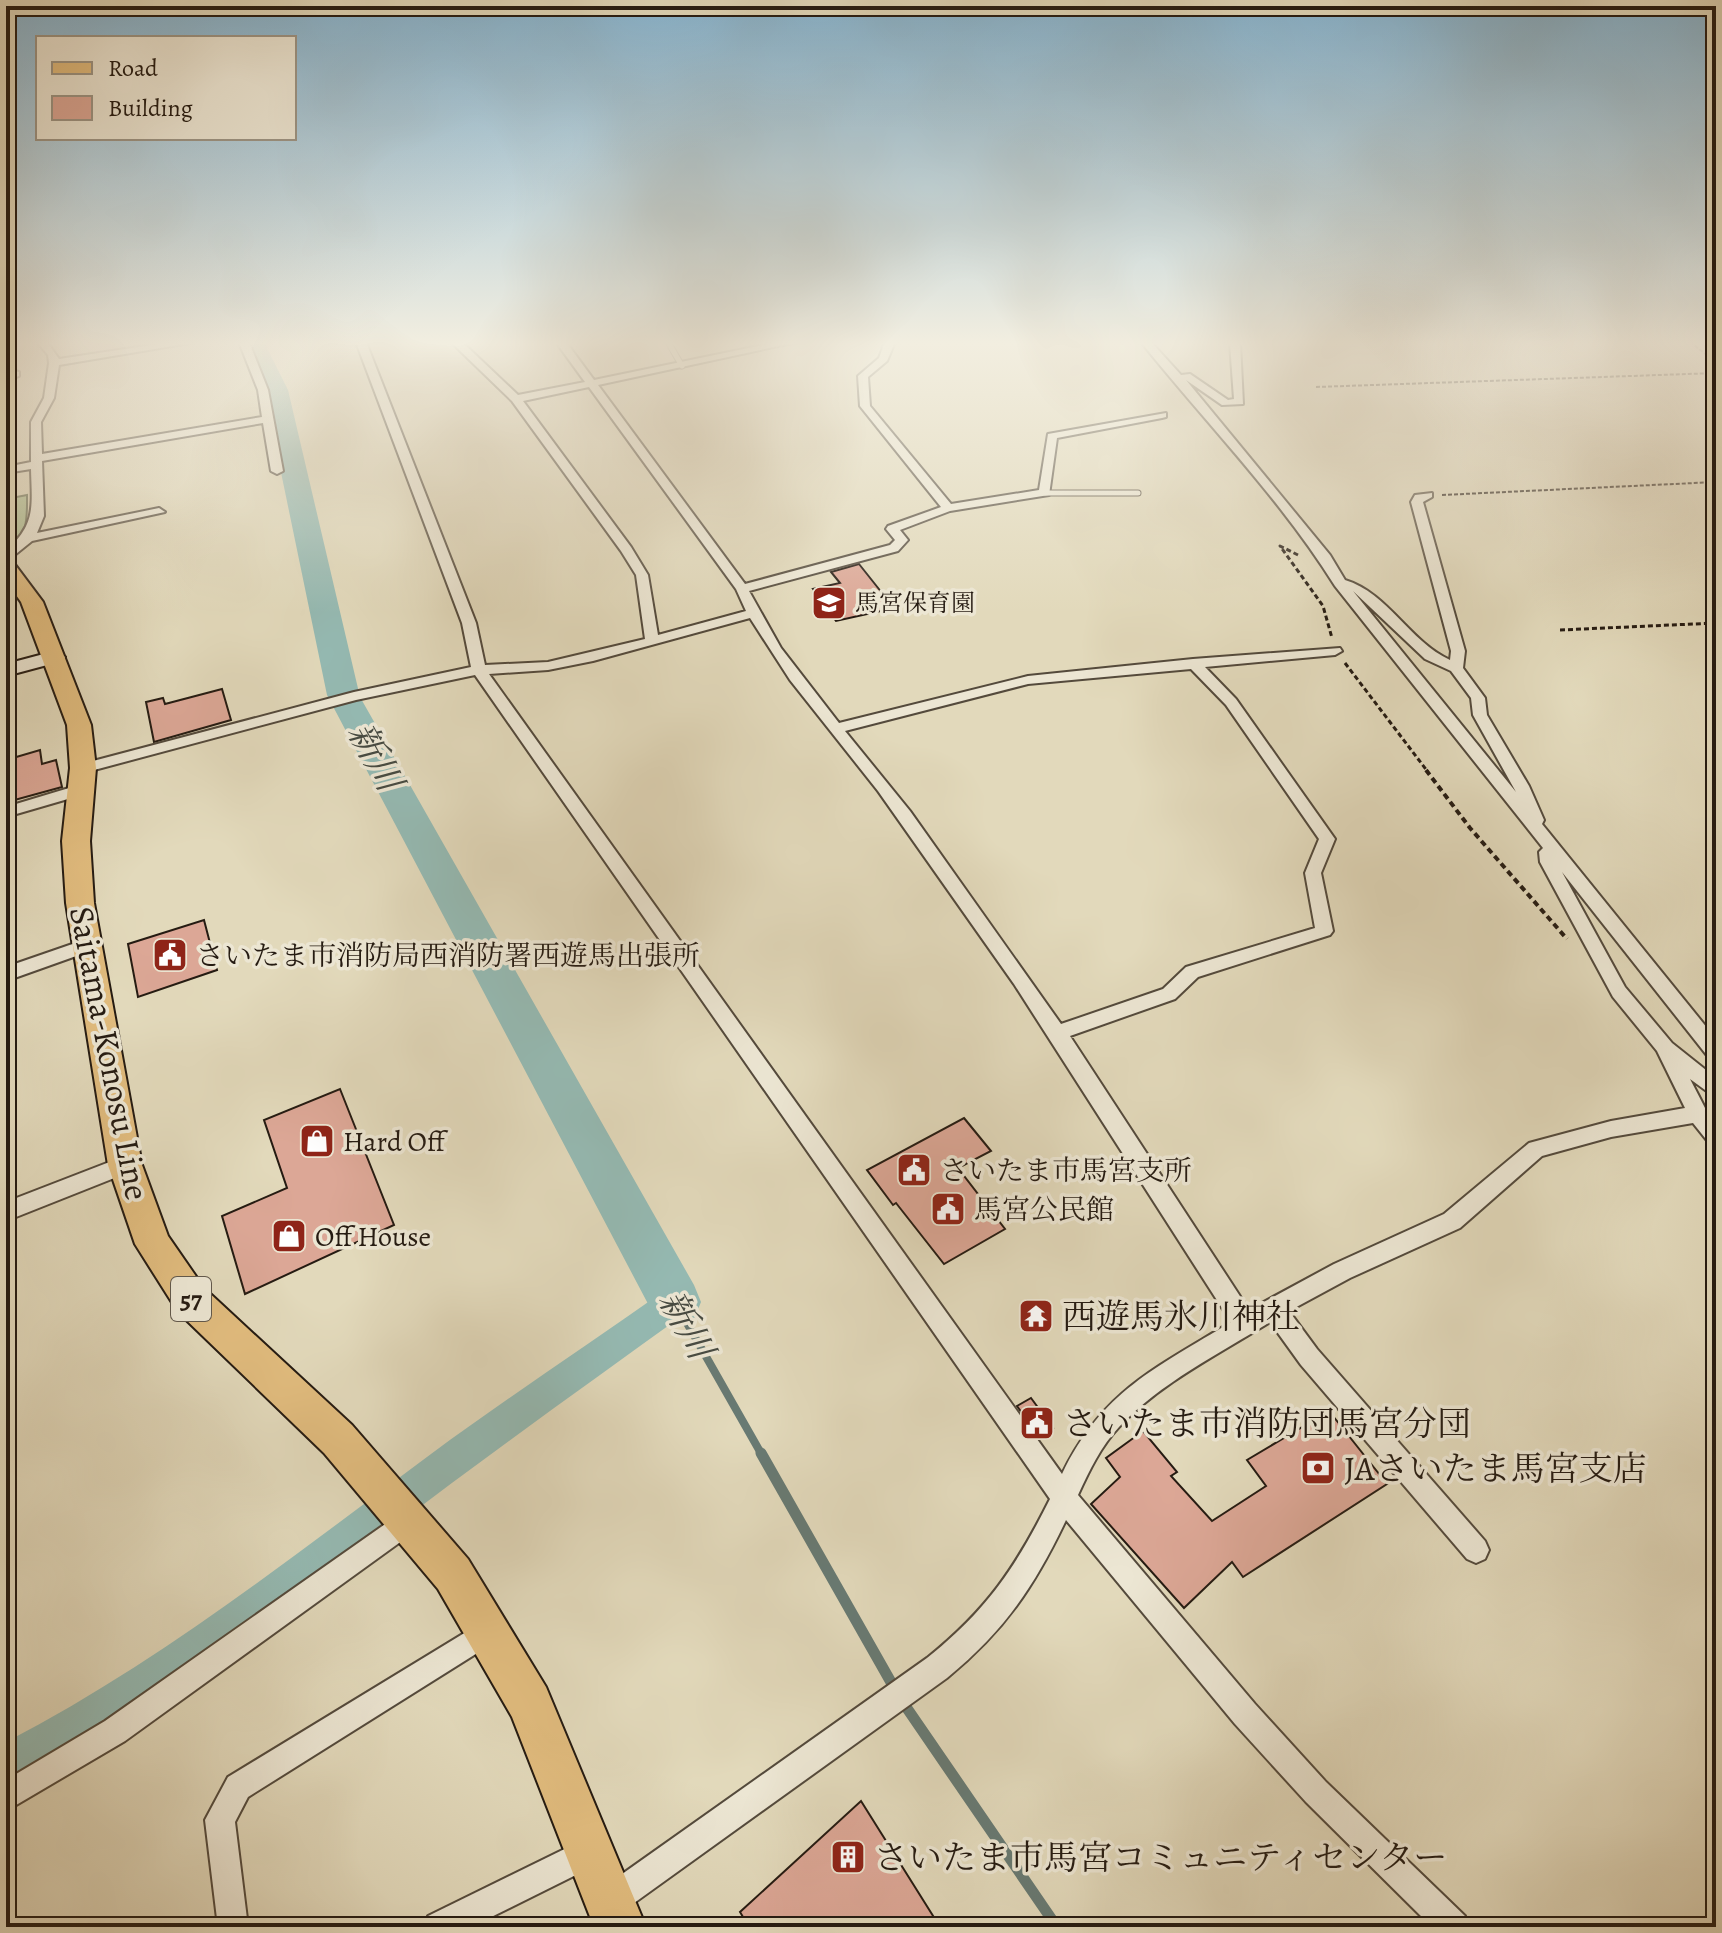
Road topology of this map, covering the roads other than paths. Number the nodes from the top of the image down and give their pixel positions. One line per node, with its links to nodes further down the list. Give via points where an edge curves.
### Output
1 (37, 432): 10 (street)
2 (195, 432): 10 (street)
3 (270, 432): 12 (street)
4 (396, 432): 29 (street, via 469,623)
5 (540, 432): 23 (street, via 642,575)
6 (629, 432): 21 (street)
7 (886, 432): 16 (street)
8 (1072, 432): 13 (street, via 1052,436)
9 (1224, 432): 20 (street, via 1326,558)
10 (38, 461): 11 (street); 18 (street, via 38,516)
11 (6, 470)
12 (277, 471)
13 (1045, 493): 14 (lane); 16 (street)
14 (1138, 493)
15 (1428, 495): 27 (street, via 1417,502 1458,651)
16 (948, 508): 21 (street, via 892,529 902,540 894,548)
17 (159, 512): 18 (street)
18 (17, 552): 19 (street); 25 (main road, Saitama-Konosu Line / 57, via 24,587)
19 (6, 558)
20 (1340, 583): 27 (street, via 1360,589 1430,656); 33 (street)
21 (742, 589): 22 (street)
22 (751, 614): 23 (street); 30 (street)
23 (652, 640): 29 (street, via 548,666)
24 (1335, 651): 26 (street)
25 (55, 657): 28 (street); 31 (main road, Saitama-Konosu Line / 57, via 76,711)
26 (1193, 663): 30 (street, via 1028,680); 36 (street, via 1231,702 1327,839 1313,873 1324,931 1192,972 1169,994)
27 (1456, 668): 33 (street, via 1478,698 1480,715)
28 (6, 670)
29 (479, 670): 31 (street, via 354,696); 46 (street)
30 (838, 728): 36 (street)
31 (81, 779): 32 (street); 34 (main road, Saitama-Konosu Line / 57, via 77,872)
32 (6, 812)
33 (1546, 843): 37 (street, via 1548,862 1619,992); 38 (street)
34 (87, 945): 35 (street); 42 (main road, Saitama-Konosu Line / 57)
35 (6, 974)
36 (1057, 1033): 45 (street)
37 (1664, 1046): 39 (street); 40 (street)
38 (1716, 1053)
39 (1716, 1090)
40 (1698, 1114): 41 (street); 44 (street, via 1536,1149 1452,1221)
41 (1716, 1137)
42 (125, 1165): 43 (street); 47 (main road, Saitama-Konosu Line / 57, via 153,1244 191,1300 338,1439)
43 (6, 1212)
44 (1273, 1308): 45 (street); 48 (street)
45 (1246, 1325): 46 (street, via 1142,1390 1109,1420 1084,1455)
46 (1064, 1498): 52 (street, via 1022,1577 974,1638); 55 (street, via 1306,1781)
47 (408, 1521): 49 (main road, Saitama-Konosu Line / 57, via 453,1574); 50 (street, via 115,1731)
48 (1476, 1550)
49 (489, 1631): 51 (main road, Saitama-Konosu Line / 57, via 530,1703); 53 (street, via 238,1787 220,1820)
50 (6, 1796)
51 (591, 1851): 52 (main road, Saitama-Konosu Line / 57); 54 (street)
52 (616, 1913)
53 (233, 1927)
54 (439, 1927)
55 (1454, 1927)

